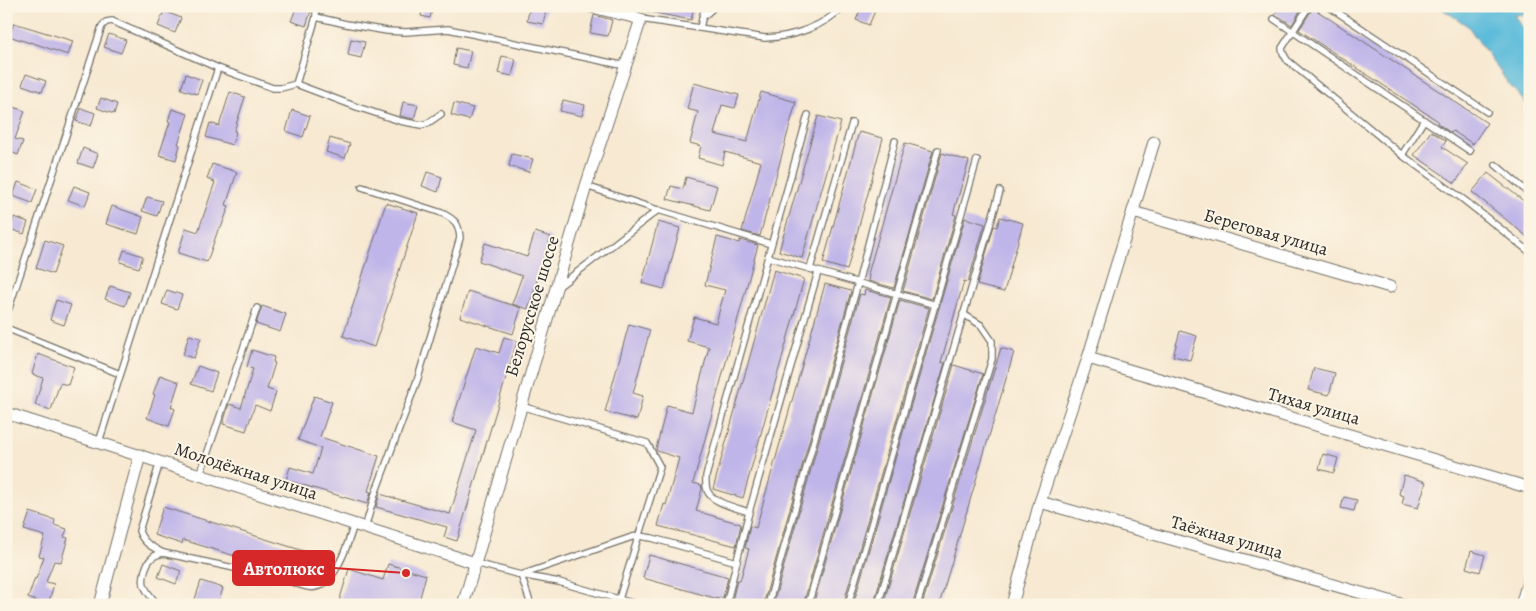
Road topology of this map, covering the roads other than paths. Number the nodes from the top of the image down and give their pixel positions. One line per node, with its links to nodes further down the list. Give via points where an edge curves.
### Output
1 (316, 6): 8 (lane)
2 (588, 6): 10 (street)
3 (705, 6): 9 (lane)
4 (715, 6): 9 (lane)
5 (844, 6): 12 (lane, via 816,26 779,38)
6 (1309, 6): 13 (lane)
7 (1328, 6): 17 (lane)
8 (316, 17): 14 (lane, via 387,31 461,31); 16 (lane)
9 (702, 18): 12 (lane)
10 (641, 19): 12 (lane); 14 (street, Белорусское шоссе)
11 (1274, 19): 13 (lane)
12 (700, 28)
13 (1293, 31): 20 (lane); 26 (lane, via 1282,48 1287,60)
14 (626, 66): 29 (street, Белорусское шоссе)
15 (218, 68): 16 (lane, via 273,88); 47 (lane, via 112,21 102,26); 50 (lane)
16 (296, 84): 18 (lane, via 400,121 421,125)
17 (1487, 112)
18 (440, 114)
19 (808, 115): 35 (lane)
20 (1424, 120): 25 (lane); 26 (lane)
21 (852, 123): 38 (lane)
22 (895, 141): 40 (lane)
23 (1154, 142): 34 (street)
24 (938, 150): 43 (lane)
25 (1470, 150)
26 (1402, 155): 36 (lane)
27 (977, 160): 44 (lane)
28 (1496, 165): 32 (lane)
29 (586, 186): 33 (lane); 42 (street, Белорусское шоссе)
30 (362, 187): 60 (lane, via 449,216 456,222 460,238 418,378)
31 (1000, 191): 46 (lane)
32 (1530, 194)
33 (658, 210): 35 (lane); 42 (lane)
34 (1133, 212): 41 (street, Береговая улица); 49 (street)
35 (772, 244): 37 (lane)
36 (1530, 252)
37 (768, 257): 38 (lane); 59 (lane, via 706,476 708,493 714,499)
38 (810, 270): 39 (lane)
39 (818, 272): 40 (lane); 59 (lane)
40 (858, 283): 43 (lane); 74 (lane)
41 (1390, 287)
42 (556, 288): 51 (street, Белорусское шоссе)
43 (897, 294): 44 (lane); 75 (lane)
44 (936, 305): 76 (lane)
45 (257, 308): 56 (lane)
46 (964, 314): 77 (lane); 78 (lane, via 981,325 992,341 992,359)
47 (6, 317)
48 (6, 328): 50 (lane)
49 (1088, 358): 57 (street, Тихая улица); 58 (street)
50 (120, 374): 53 (lane)
51 (520, 406): 61 (lane, via 647,443 660,467); 64 (street, Белорусское шоссе)
52 (6, 413): 53 (street, Молодёжная улица)
53 (99, 442): 54 (street, Молодёжная улица)
54 (140, 455): 55 (street, Молодёжная улица); 68 (street)
55 (160, 462): 56 (street, Молодёжная улица); 62 (lane, via 140,532 147,544)
56 (200, 474): 60 (street, Молодёжная улица)
57 (1530, 488)
58 (1040, 502): 79 (street); 80 (street, Таёжная улица)
59 (750, 512): 63 (lane)
60 (360, 526): 62 (lane, via 329,579 317,587); 64 (street, Молодёжная улица)
61 (639, 536): 63 (lane); 65 (lane); 67 (lane)
62 (163, 552): 69 (lane, via 151,558 144,579 147,592)
63 (737, 562): 73 (lane)
64 (475, 563): 65 (lane); 70 (street, Белорусское шоссе)
65 (521, 575): 67 (lane); 71 (lane)
66 (1530, 575): 81 (street)
67 (619, 599): 72 (lane)
68 (100, 605)
69 (158, 605)
70 (463, 605)
71 (531, 605)
72 (639, 605)
73 (726, 605)
74 (768, 605)
75 (808, 605)
76 (848, 605)
77 (878, 605)
78 (917, 605)
79 (1012, 605)
80 (1404, 605)
81 (1522, 605)

